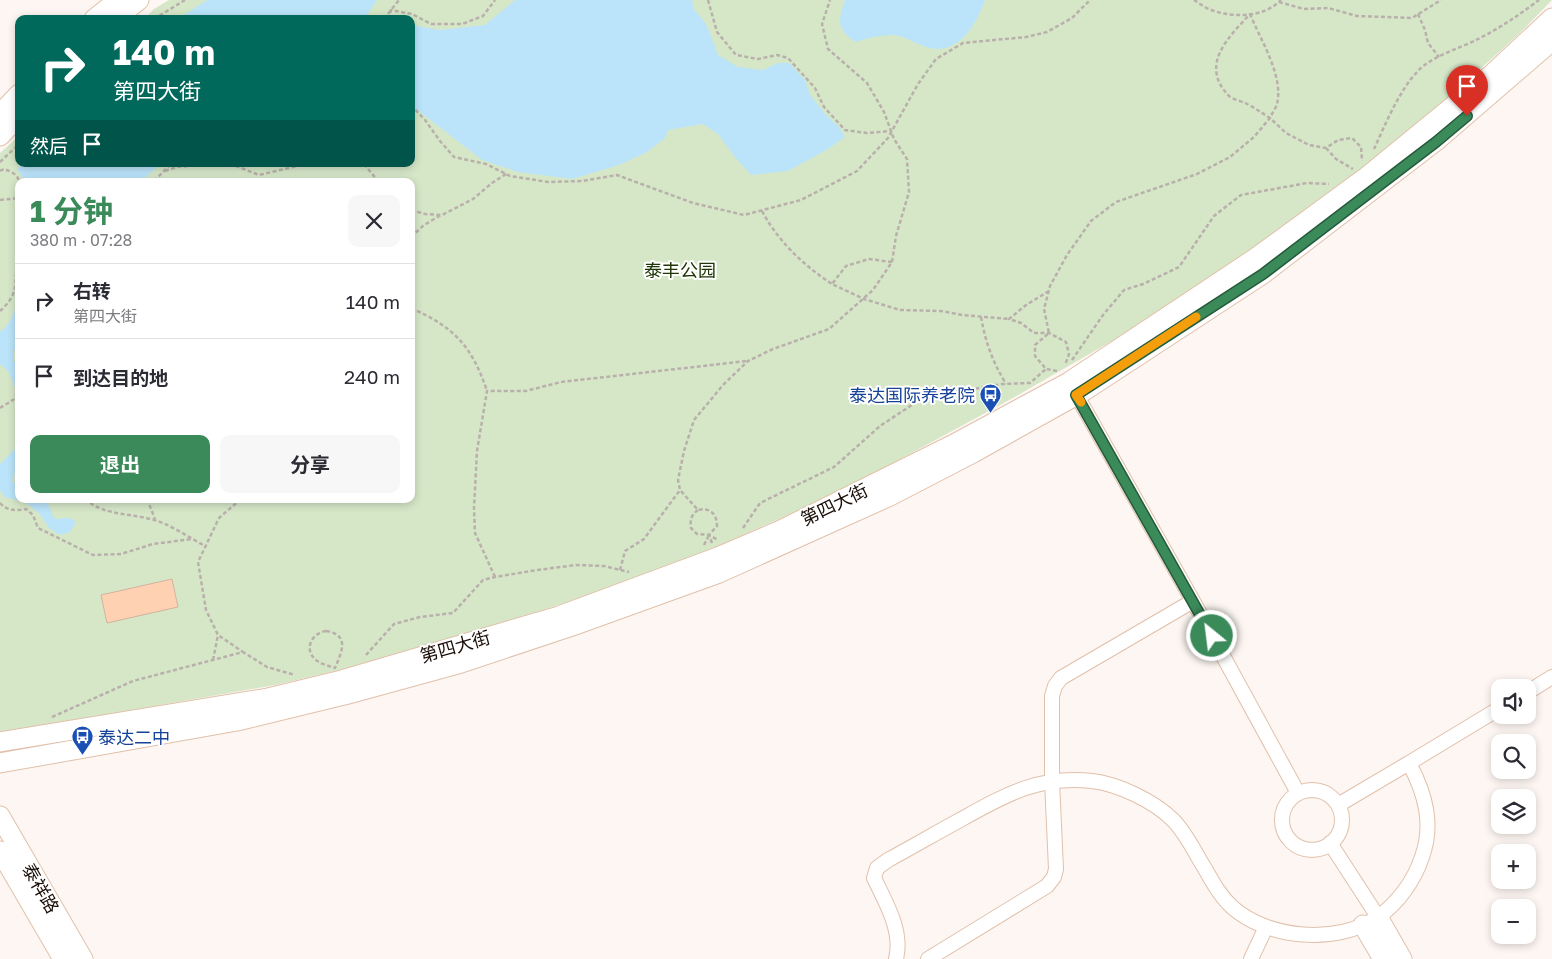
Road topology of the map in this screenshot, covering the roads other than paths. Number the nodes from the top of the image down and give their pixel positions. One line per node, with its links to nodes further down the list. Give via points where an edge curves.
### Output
1 (118, 0): 3 (street)
2 (139, 0): 4 (street)
3 (99, 15)
4 (120, 15)
5 (1552, 18): 11 (street, 第四大街, via 1492,74 1360,172 1257,257)
6 (1552, 41): 11 (street, 第四大街, via 1436,142 1263,274)
7 (15, 98): 8 (street)
8 (0, 114)
9 (15, 120): 10 (street)
10 (0, 136)
11 (1070, 383): 12 (street); 16 (street, 第四大街, via 781,530 714,549 559,616 338,681 268,698); 17 (street, 第四大街, via 973,453 890,496 719,573 572,626 461,663 236,721)
12 (1193, 601): 19 (street, via 1061,678 1052,696); 20 (street)
13 (1552, 677): 14 (street)
14 (1536, 687)
15 (1491, 713): 18 (street)
16 (0, 742)
17 (0, 763)
18 (1409, 763): 21 (street); 25 (street, via 1426,803 1427,842 1419,865 1396,901)
19 (1052, 781): 26 (street, via 1107,784 1158,808 1181,830 1228,904); 29 (street, via 1016,790 877,868 874,878 897,934); 30 (street, via 1054,877 1047,886)
20 (1298, 793): 21 (street, via 1310,789 1322,791); 23 (street, via 1287,802 1282,812 1282,828 1288,839 1308,850 1320,849)
21 (1338, 805): 23 (street, via 1341,826)
22 (0, 816): 28 (street, 泰祥路)
23 (1330, 843): 25 (street)
24 (0, 850): 27 (street, 泰祥路)
25 (1370, 921): 26 (street, via 1338,932 1307,935); 32 (street); 33 (street)
26 (1266, 927): 31 (street)
27 (63, 959)
28 (83, 959)
29 (896, 959)
30 (928, 959)
31 (1251, 959)
32 (1382, 959)
33 (1402, 959)

